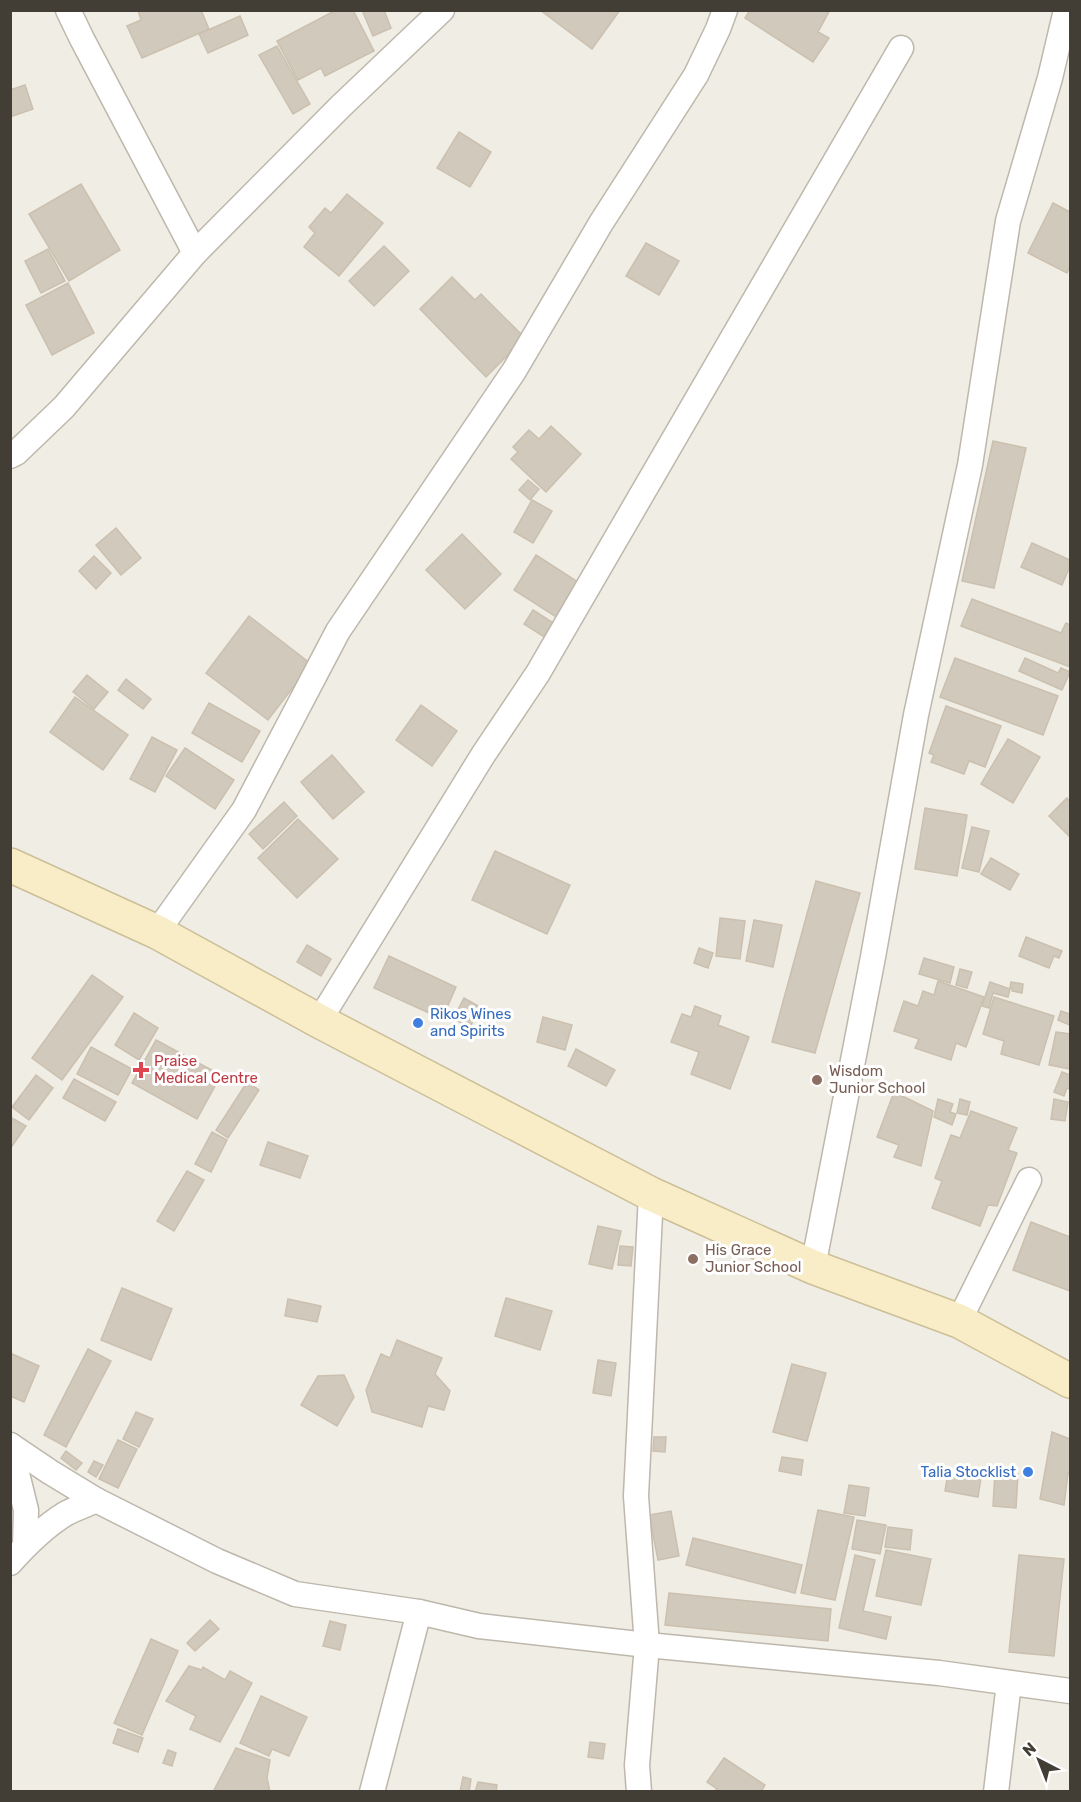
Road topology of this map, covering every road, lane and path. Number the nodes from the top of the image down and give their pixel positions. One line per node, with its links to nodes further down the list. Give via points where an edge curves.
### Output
1 (68, 10): 6 (street)
2 (442, 10): 6 (street)
3 (725, 10): 9 (street, via 696,75 601,223 514,371 338,631 244,810)
4 (1066, 10): 13 (street, via 1008,220 970,465 916,715)
5 (901, 48): 10 (street, via 538,674 477,764)
6 (195, 253): 7 (street, via 64,407)
7 (10, 456)
8 (10, 865): 9 (street)
9 (157, 932): 10 (street)
10 (319, 1021): 12 (street)
11 (1029, 1180): 14 (street)
12 (651, 1194): 13 (street); 20 (street, via 636,1496)
13 (813, 1267): 14 (street)
14 (959, 1321): 15 (street)
15 (1071, 1381)
16 (10, 1445): 17 (street); 18 (street, via 26,1510)
17 (96, 1500): 18 (street, via 46,1527); 19 (street, via 217,1562 295,1594)
18 (18, 1555)
19 (419, 1612): 20 (street, via 480,1626); 23 (street)
20 (647, 1645): 21 (street); 24 (street, via 637,1765)
21 (1010, 1683): 22 (street); 25 (street)
22 (1071, 1691)
23 (372, 1791)
24 (639, 1791)
25 (996, 1791)

